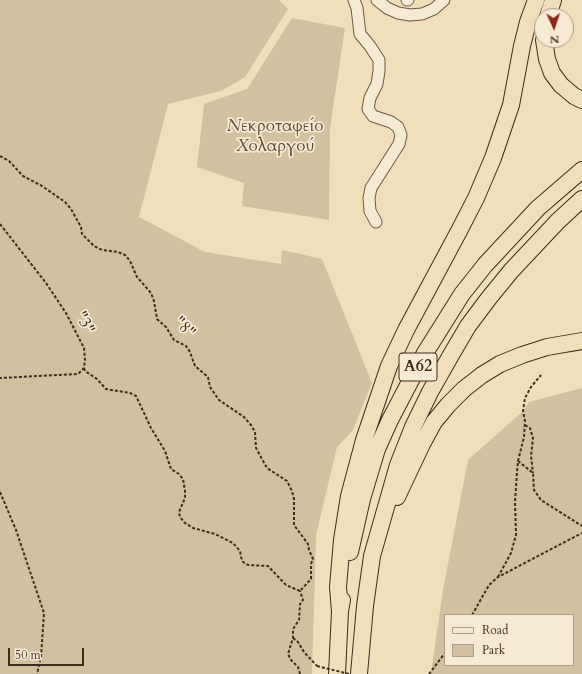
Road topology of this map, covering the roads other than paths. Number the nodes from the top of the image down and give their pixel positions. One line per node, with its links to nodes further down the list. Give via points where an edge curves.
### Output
1 (354, 0): 9 (street, via 360,34 379,60 377,84 368,109 373,116 398,127 400,135 398,144 371,188 370,210)
2 (377, 0): 3 (street, via 392,11 410,15 434,9)
3 (444, 0)
4 (536, 0): 12 (highway, via 522,46 511,104 493,158 460,231 402,337 389,366 364,440 349,496 342,540 338,587)
5 (545, 48): 6 (highway, via 552,73 561,85)
6 (582, 100)
7 (582, 170): 12 (highway, Α62, via 538,208 484,265 462,294 425,353 377,449 352,542)
8 (582, 199): 11 (highway, Α62, via 507,276 468,326 413,427 398,465)
9 (376, 222)
10 (582, 341): 11 (highway, via 547,347 500,364 464,389 448,405 434,422 422,444)
11 (372, 556): 14 (highway, Α62, via 364,606)
12 (340, 611): 13 (highway, Α62)
13 (337, 674)
14 (360, 674)

